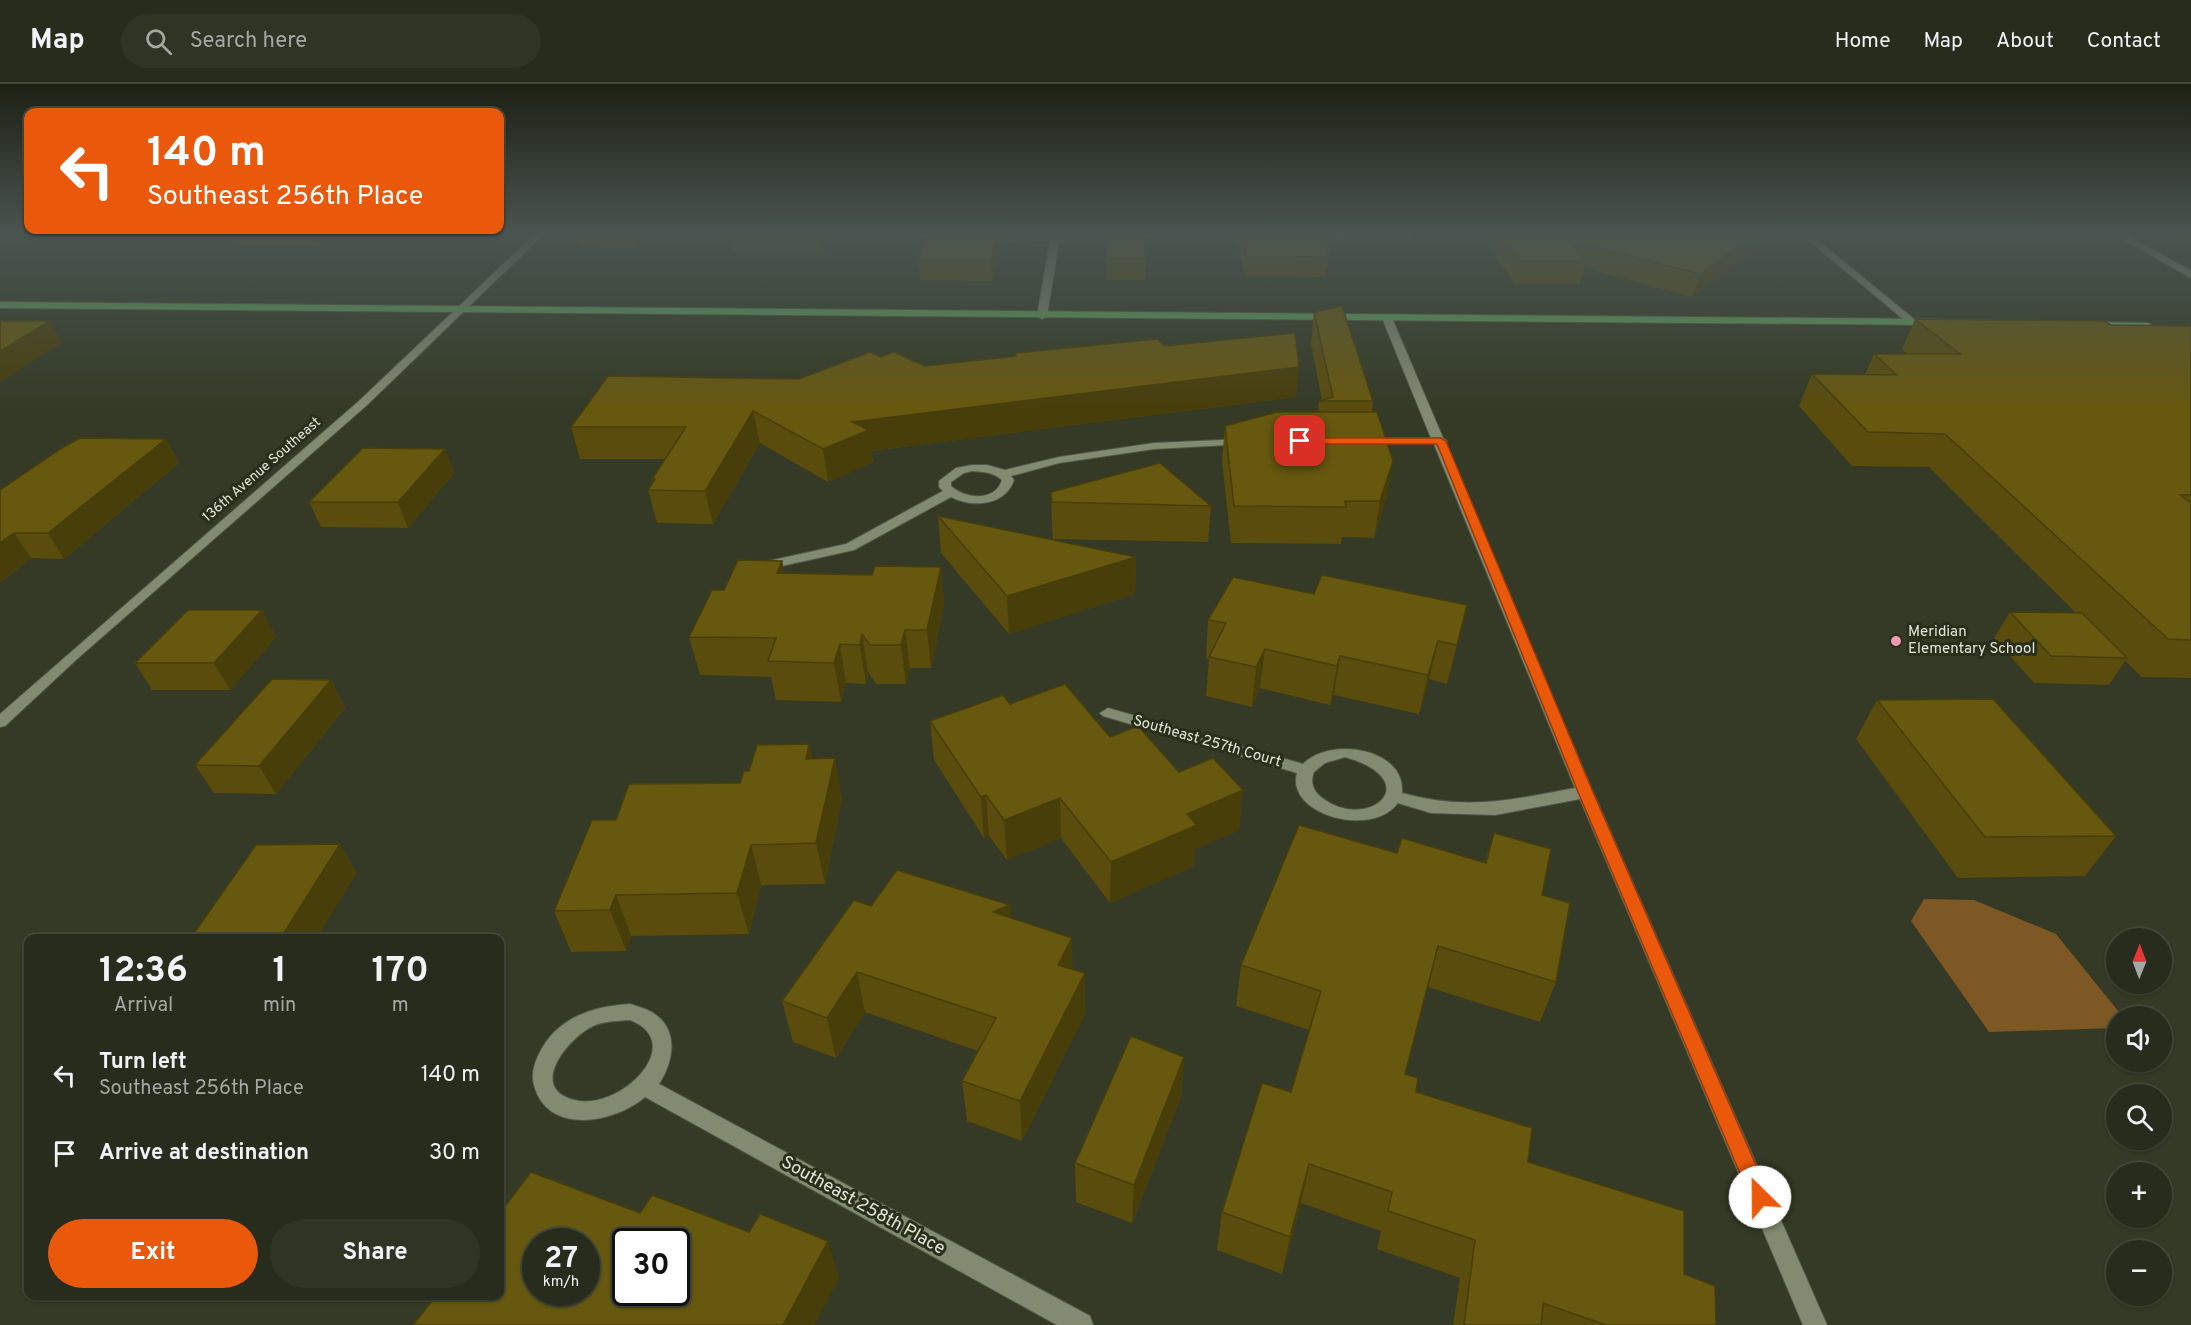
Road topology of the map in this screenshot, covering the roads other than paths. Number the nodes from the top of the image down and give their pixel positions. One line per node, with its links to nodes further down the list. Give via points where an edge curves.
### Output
1 (479, 293): 5 (street, 136th Avenue Southeast)
2 (1046, 293): 6 (street)
3 (1877, 293): 8 (street)
4 (0, 305): 5 (main road)
5 (460, 311): 6 (main road); 19 (street, 136th Avenue Southeast, via 363,403)
6 (1042, 316): 7 (main road)
7 (1387, 318): 8 (main road); 14 (street)
8 (1911, 321): 9 (main road)
9 (1945, 322)
10 (2083, 324): 11 (main road)
11 (2160, 326)
12 (1254, 441): 15 (street, via 1154,446 1059,460)
13 (1358, 441): 14 (street)
14 (1441, 441): 21 (street)
15 (1004, 474): 16 (street, via 984,468 960,470 945,481); 16 (street, via 1008,486 993,497 968,500)
16 (949, 493): 17 (street, via 850,547)
17 (756, 568)
18 (1108, 713): 20 (street, Southeast 257th Court)
19 (0, 722)
20 (1306, 770): 22 (street, via 1314,760 1328,754 1362,755 1390,772 1396,784); 22 (street, via 1304,782 1309,794 1337,813 1374,814 1388,807)
21 (1585, 792): 22 (street, via 1495,809 1431,807); 25 (street)
22 (1396, 797)
23 (644, 1086): 23 (street, via 658,1068 663,1048 659,1031 647,1019 630,1012 607,1013 584,1021 564,1035 550,1052 543,1071 545,1090 556,1104 576,1111 607,1108 623,1102); 24 (street, Southeast 258th Place)
24 (1082, 1325)
25 (1815, 1325)

